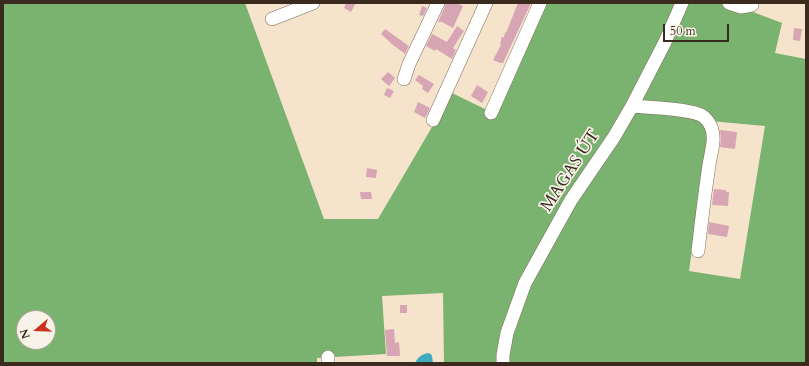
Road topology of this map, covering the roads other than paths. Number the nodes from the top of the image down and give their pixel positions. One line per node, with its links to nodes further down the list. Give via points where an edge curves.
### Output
1 (313, 3): 6 (street)
2 (438, 3): 7 (street)
3 (486, 3): 10 (street)
4 (540, 3): 9 (street)
5 (682, 3): 8 (street, MAGAS ÚT)
6 (272, 19)
7 (404, 79)
8 (632, 106): 11 (street, via 698,114 704,117 712,128 713,141); 12 (street, MAGAS ÚT, via 571,200 525,283 507,333)
9 (491, 113)
10 (433, 120)
11 (698, 251)
12 (503, 363)

